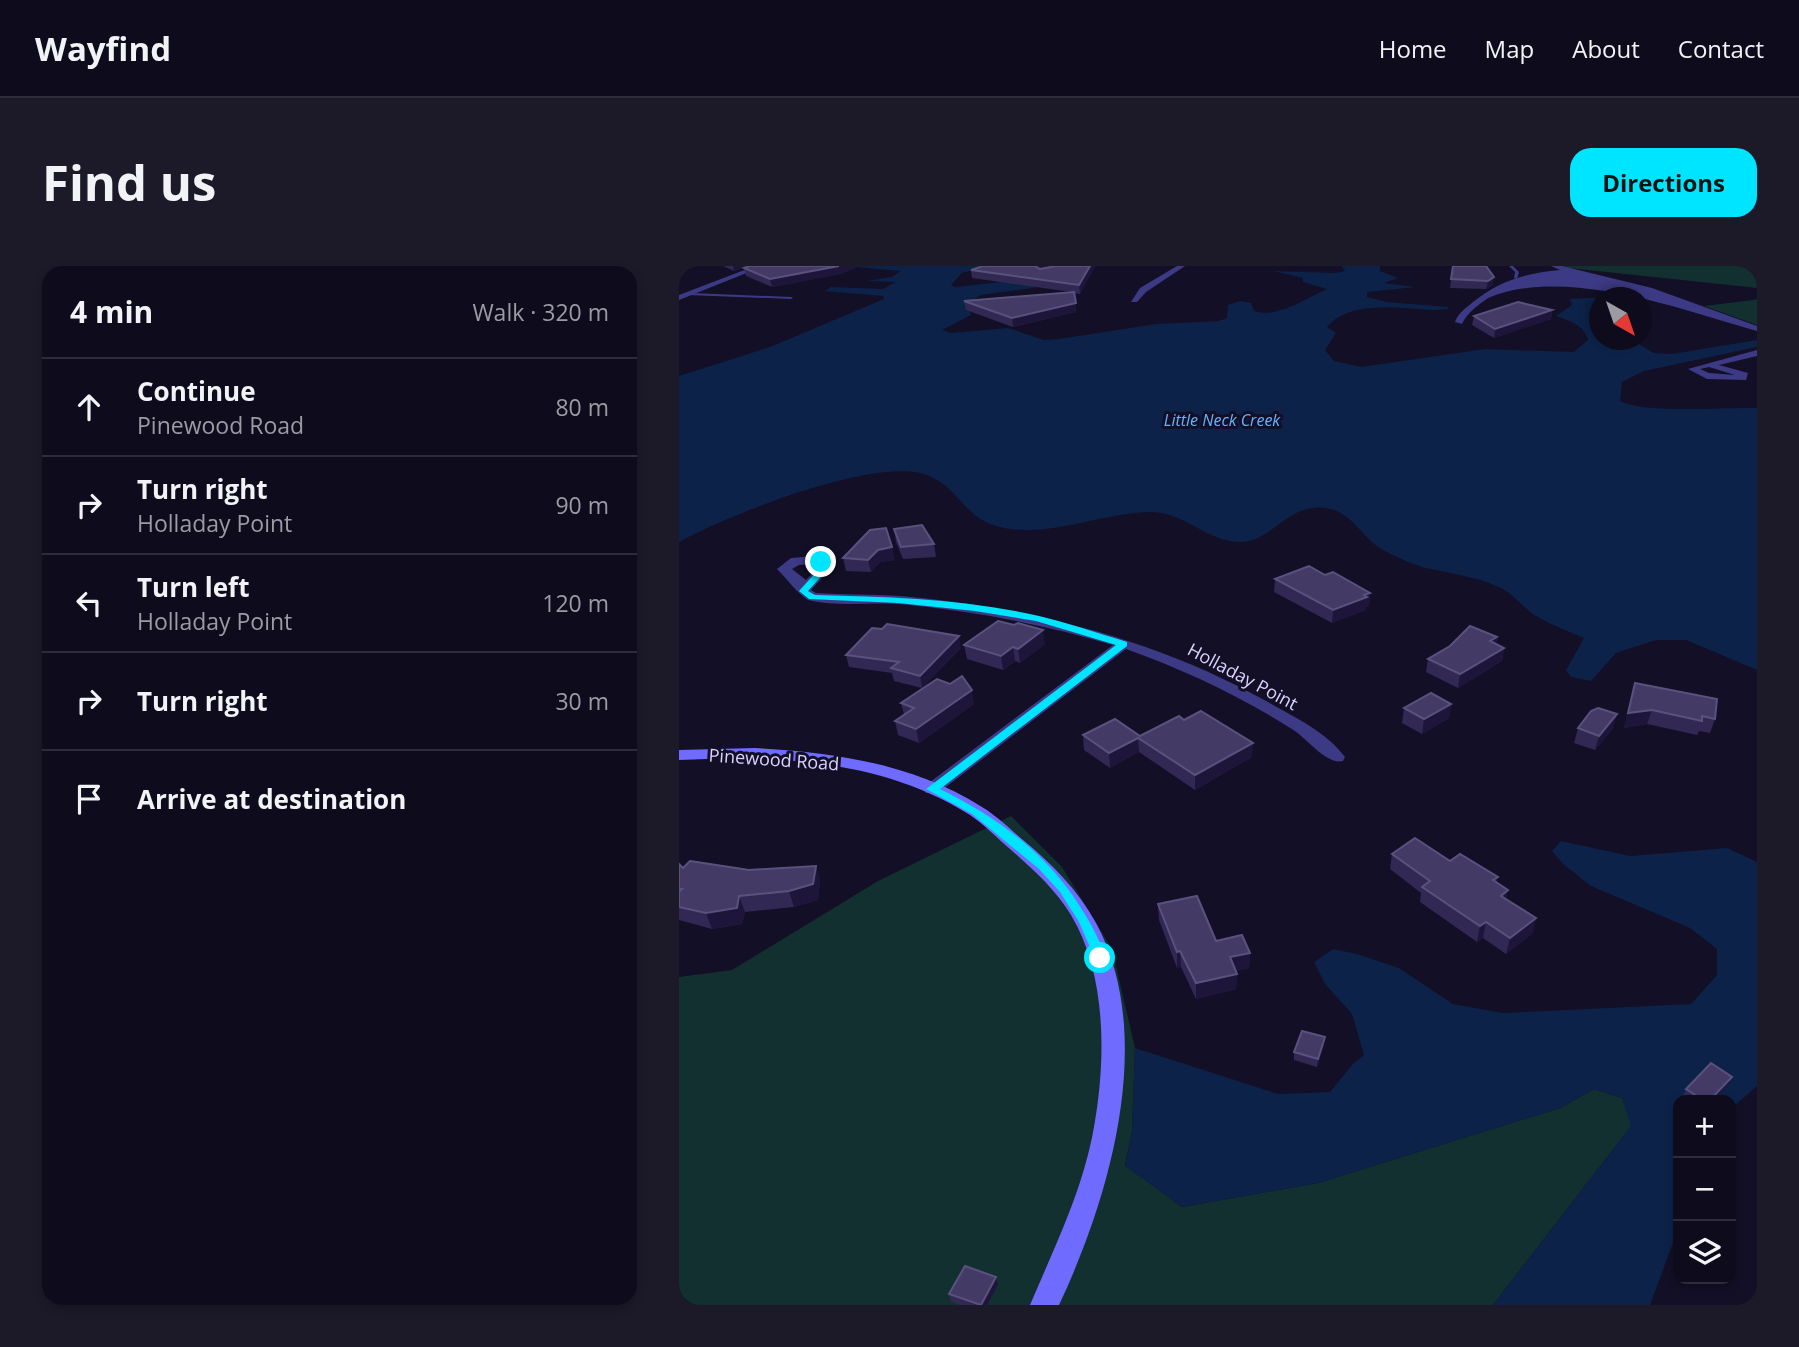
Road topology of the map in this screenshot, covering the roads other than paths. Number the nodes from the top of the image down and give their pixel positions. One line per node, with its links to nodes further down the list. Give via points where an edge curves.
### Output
1 (761, 266): 7 (street)
2 (1182, 266): 10 (street)
3 (1511, 266): 6 (lane)
4 (1554, 266): 5 (street)
5 (1573, 270): 6 (street); 12 (street, via 1649,290)
6 (1516, 278): 11 (street, via 1495,287)
7 (690, 294): 8 (street); 9 (lane)
8 (679, 298)
9 (791, 298)
10 (1134, 300)
11 (1459, 322)
12 (1757, 329)
13 (1757, 353): 14 (street)
14 (1708, 364)
15 (803, 591): 16 (street, Holladay Point, via 813,597 898,600 1037,619)
16 (1123, 644): 18 (street, Holladay Point, via 1178,663 1245,695 1304,730); 19 (street)
17 (679, 755): 19 (street, Pinewood Road, via 814,757 872,769)
18 (1337, 757)
19 (932, 789): 20 (street, Pinewood Road, via 976,811 1044,866 1064,889 1085,921 1109,998 1110,1112 1104,1150 1093,1191)
20 (1044, 1305)

